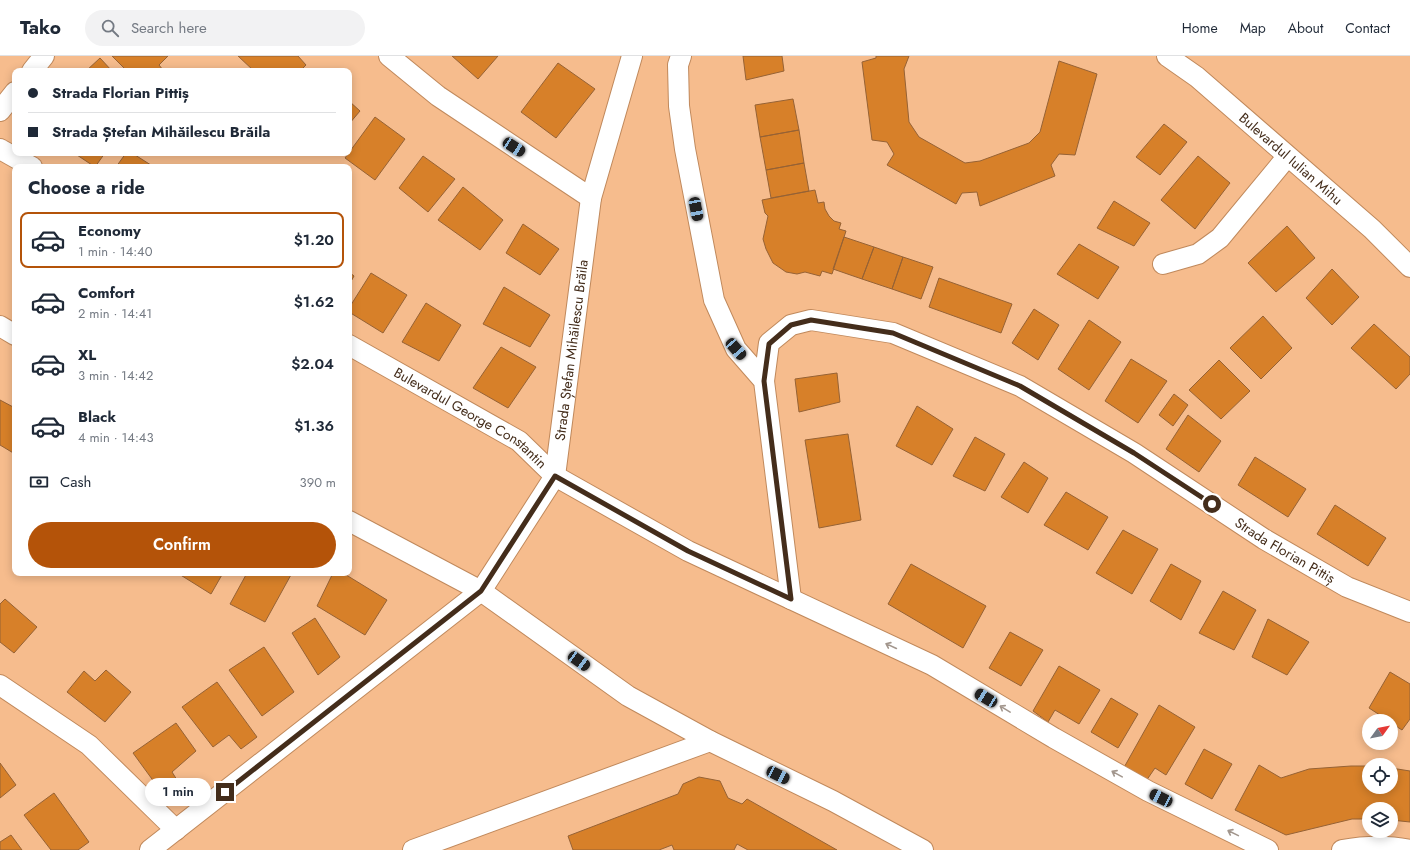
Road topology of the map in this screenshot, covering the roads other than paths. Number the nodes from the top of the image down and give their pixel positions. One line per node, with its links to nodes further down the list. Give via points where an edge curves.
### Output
1 (44, 56): 6 (street)
2 (389, 56): 14 (street, via 438,96)
3 (632, 56): 14 (street, Strada Ștefan Mihăilescu Brăila)
4 (681, 56): 20 (street, via 678,65 679,106 714,300 736,349)
5 (1167, 56): 12 (street, Bulevardul Iulian Mihu, via 1197,77)
6 (34, 68)
7 (12, 96): 8 (street)
8 (0, 111)
9 (0, 149): 11 (street)
10 (12, 156): 13 (street)
11 (12, 156)
12 (1287, 157): 15 (street, via 1220,238 1198,254); 16 (street, Bulevardul Iulian Mihu, via 1372,230)
13 (27, 164)
14 (591, 198): 21 (street, Strada Ștefan Mihăilescu Brăila)
15 (1163, 264)
16 (1410, 267)
17 (0, 326): 18 (street)
18 (12, 333)
19 (352, 347): 21 (street, Bulevardul George Constantin, via 519,441)
20 (764, 381): 24 (street, Strada Florian Pittiș); 25 (street, Strada Florian Pittiș, via 769,344 791,325 811,320 893,333 1020,386 1134,453 1264,539 1347,587)
21 (555, 476): 23 (street, Strada Ștefan Mihăilescu Brăila); 24 (street, Bulevardul George Constantin, via 688,551)
22 (352, 523): 23 (street)
23 (481, 591): 27 (street, via 628,696); 28 (street, Strada Ștefan Mihăilescu Brăila)
24 (791, 599): 32 (street, Bulevardul George Constantin, one-way to 24, via 1148,791 932,665)
25 (1410, 612)
26 (0, 685): 28 (street, via 89,745)
27 (710, 742): 30 (street); 31 (street, via 833,801)
28 (176, 830): 29 (street, Strada Ștefan Mihăilescu Brăila)
29 (150, 850)
30 (413, 850)
31 (922, 850)
32 (1268, 850)
33 (1342, 850): 34 (street, via 1362,846 1395,846)
34 (1410, 850)

